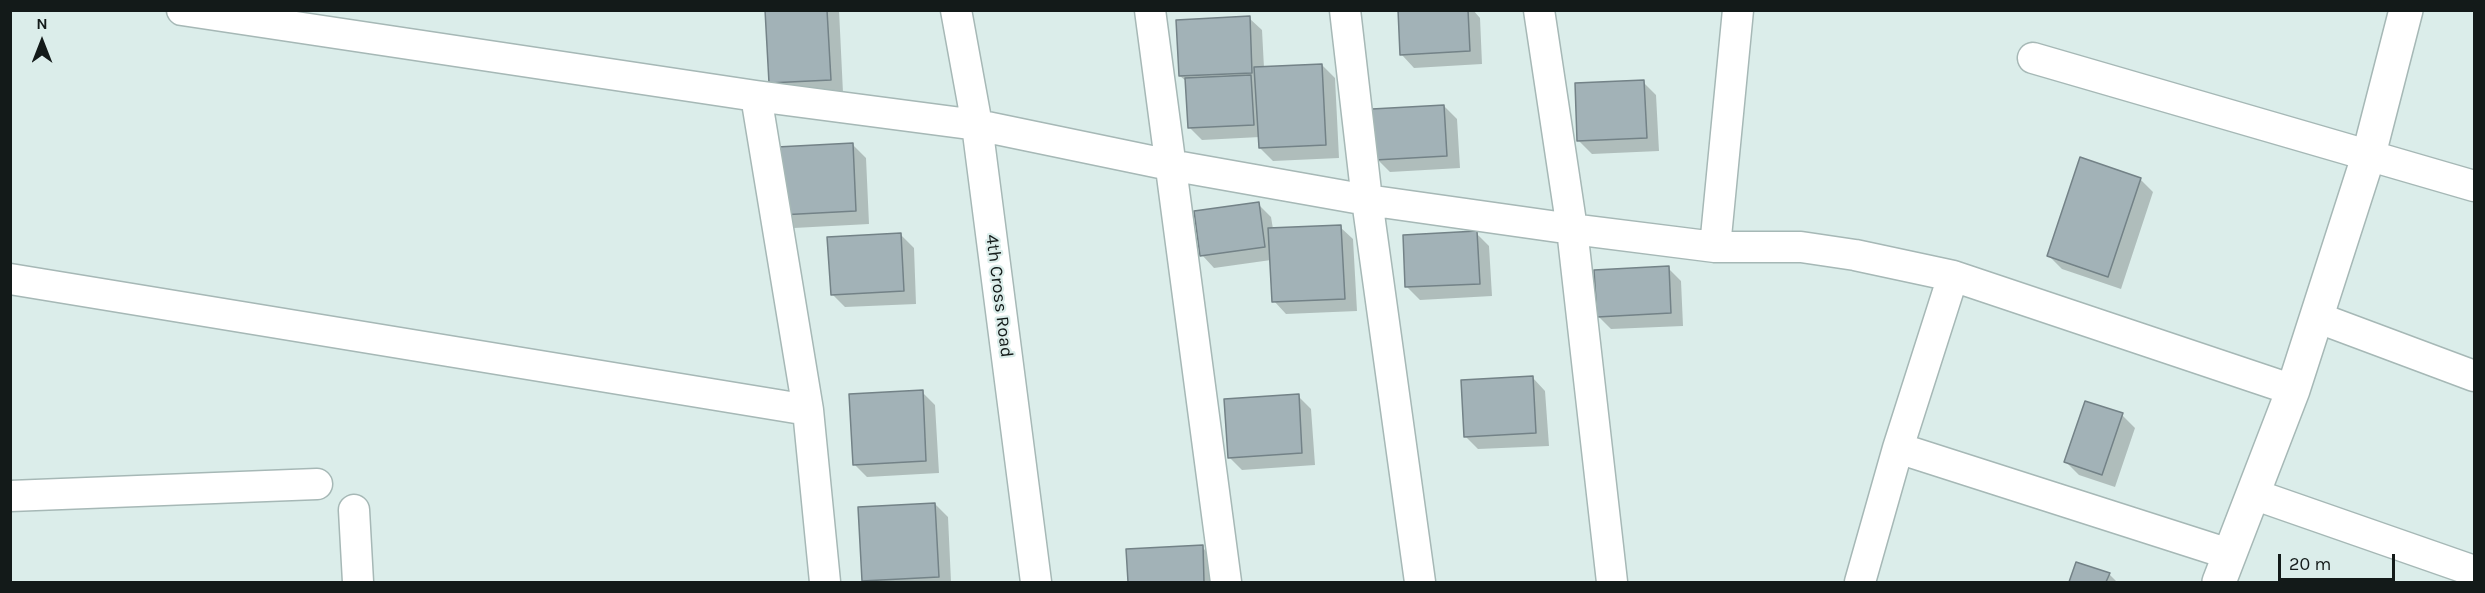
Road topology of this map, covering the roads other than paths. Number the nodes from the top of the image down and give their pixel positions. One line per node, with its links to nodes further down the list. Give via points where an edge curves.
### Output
1 (182, 10): 9 (street)
2 (956, 10): 10 (street, 4th Cross Road)
3 (1150, 10): 12 (street)
4 (1345, 10): 14 (street)
5 (1539, 10): 15 (street)
6 (1738, 10): 16 (street)
7 (2406, 10): 11 (street)
8 (2033, 58): 11 (street)
9 (756, 96): 10 (street); 22 (street)
10 (978, 125): 12 (street); 32 (street, 4th Cross Road)
11 (2369, 154): 13 (street); 19 (street)
12 (1170, 165): 14 (street); 33 (street)
13 (2475, 186)
14 (1367, 200): 15 (street); 34 (street)
15 (1572, 230): 16 (street); 35 (street)
16 (1715, 247): 17 (street, via 1812,249)
17 (1953, 276): 21 (street); 23 (street)
18 (10, 279): 22 (street)
19 (2316, 317): 20 (street); 21 (street)
20 (2475, 376)
21 (2293, 390): 25 (street)
22 (808, 410): 31 (street)
23 (1898, 448): 28 (street); 36 (street)
24 (316, 484): 26 (street)
25 (2253, 494): 28 (street); 29 (street)
26 (10, 496)
27 (354, 510): 30 (street)
28 (2224, 568)
29 (2475, 570)
30 (358, 582)
31 (825, 582)
32 (1036, 582)
33 (1226, 582)
34 (1420, 582)
35 (1612, 582)
36 (1860, 582)

